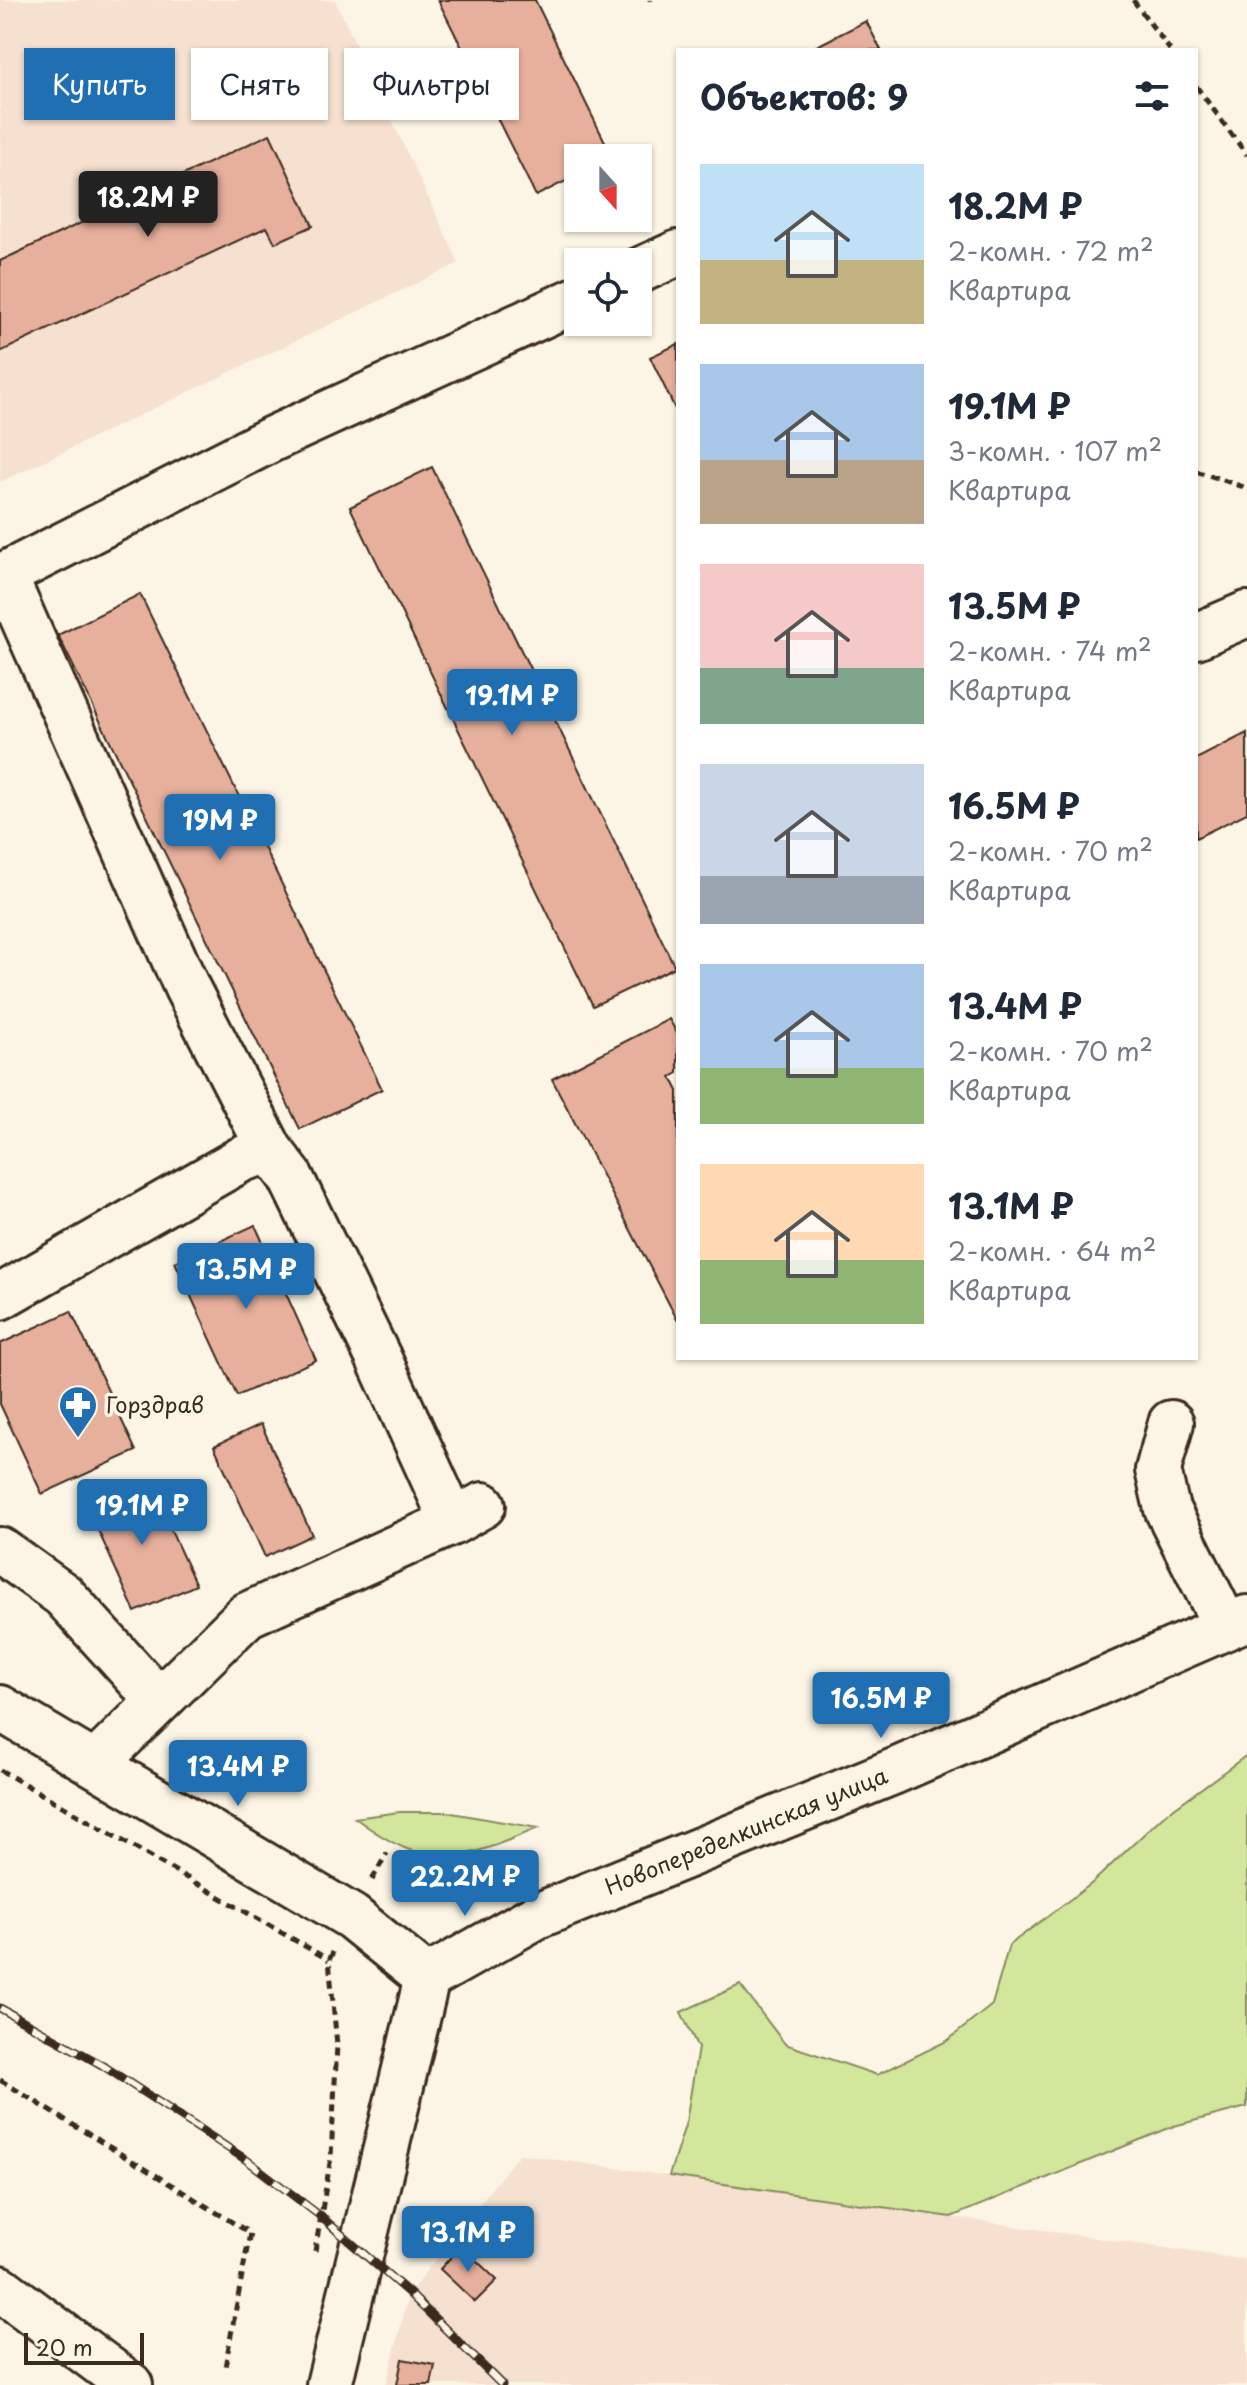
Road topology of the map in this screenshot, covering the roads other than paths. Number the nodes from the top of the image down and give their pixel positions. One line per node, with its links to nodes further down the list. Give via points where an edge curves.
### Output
1 (676, 254): 2 (main road)
2 (652, 265)
3 (564, 305): 6 (main road, via 272,439 4,575 187,988)
4 (1247, 614): 5 (main road)
5 (1198, 635)
6 (270, 1150): 7 (main road, via 242,1159); 11 (main road, via 290,1176 468,1513 247,1615)
7 (0, 1297)
8 (1171, 1423): 10 (main road, via 1158,1470 1167,1509)
9 (0, 1550): 11 (main road, via 63,1595)
10 (1236, 1622): 14 (main road, Новопеределкинская улица, via 881,1777 537,1916)
11 (158, 1700): 13 (main road)
12 (0, 1708): 13 (main road)
13 (95, 1764): 14 (main road, via 352,1917)
14 (427, 1978): 19 (main road)
15 (0, 2288): 16 (main road)
16 (60, 2334): 17 (main road); 18 (main road)
17 (95, 2385)
18 (130, 2385)
19 (329, 2385)

